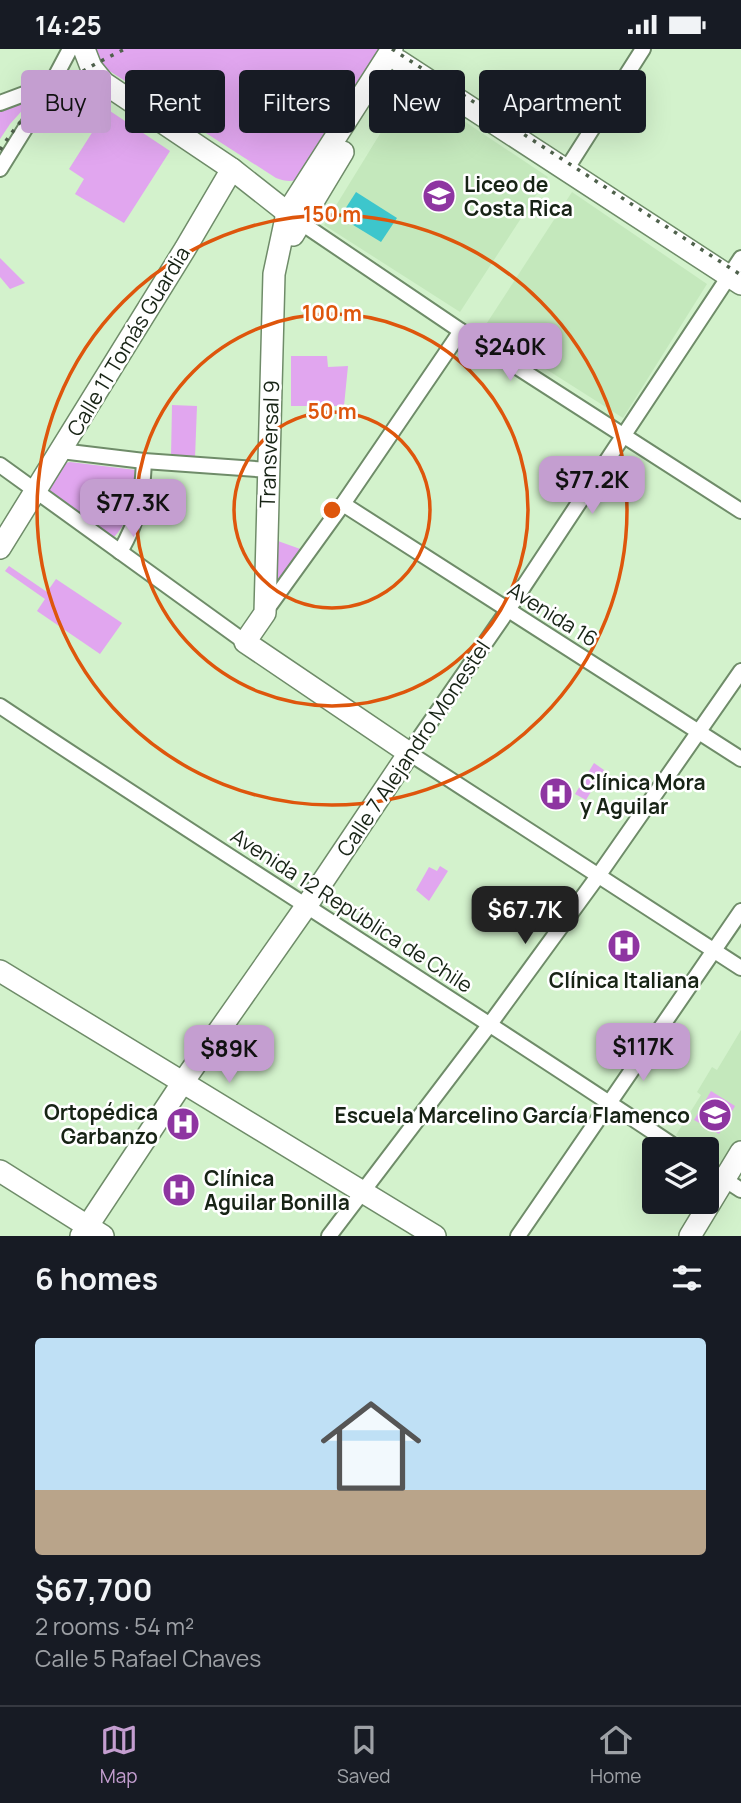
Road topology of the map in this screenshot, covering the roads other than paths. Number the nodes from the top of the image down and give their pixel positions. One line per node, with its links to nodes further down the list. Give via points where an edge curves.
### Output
1 (69, 49): 5 (street)
2 (84, 49): 6 (street)
3 (643, 49): 13 (street)
4 (397, 53): 13 (street); 14 (street, Transversal 9)
5 (58, 70)
6 (93, 70)
7 (111, 88): 12 (street)
8 (21, 95): 9 (street)
9 (0, 103)
10 (22, 133): 11 (street)
11 (0, 169)
12 (232, 169): 14 (street); 19 (street, Calle 11 Tomás Guardia)
13 (566, 170): 16 (street)
14 (293, 218): 17 (street); 22 (street, Transversal 9, via 274,274)
15 (741, 258): 16 (street, Calle 7 Alejandro Monestel)
16 (735, 280): 18 (street, Calle 7 Alejandro Monestel)
17 (461, 331): 18 (street); 24 (street)
18 (624, 436): 25 (street); 28 (street, Calle 7 Alejandro Monestel)
19 (61, 451): 20 (street); 23 (street, Calle 11 Tomás Guardia)
20 (144, 461): 22 (street); 27 (street, via 140,508)
21 (0, 465): 23 (street)
22 (269, 470): 29 (street, Transversal 9)
23 (36, 491): 26 (street, Calle 11 Tomás Guardia); 27 (street)
24 (343, 504): 28 (street, Avenida 16); 29 (street)
25 (741, 510)
26 (0, 548)
27 (120, 552): 30 (street)
28 (508, 610): 33 (street, Avenida 16); 34 (street, Calle 7 Alejandro Monestel)
29 (265, 613): 30 (street)
30 (245, 642): 34 (street)
31 (741, 671): 33 (street)
32 (0, 706): 37 (street, Avenida 12 República de Chile)
33 (698, 730): 35 (street, Avenida 16); 36 (street)
34 (410, 753): 36 (street); 37 (street, Calle 7 Alejandro Monestel)
35 (741, 759)
36 (598, 876): 39 (street); 42 (street)
37 (307, 905): 42 (street, Avenida 12 República de Chile); 43 (street, Calle 7 Alejandro Monestel)
38 (741, 911): 39 (street)
39 (713, 951): 40 (street); 44 (street)
40 (741, 968)
41 (0, 971): 43 (street)
42 (490, 1024): 44 (street, Avenida 12 República de Chile); 49 (street)
43 (183, 1082): 49 (street); 50 (street, Calle 7 Alejandro Monestel)
44 (609, 1102): 45 (street, Avenida 12 República de Chile); 53 (street)
45 (661, 1137)
46 (741, 1151): 48 (street)
47 (0, 1171): 50 (street)
48 (724, 1179): 54 (street)
49 (362, 1191): 51 (street); 52 (street)
50 (91, 1233)
51 (329, 1236)
52 (435, 1236)
53 (518, 1236)
54 (690, 1236)

